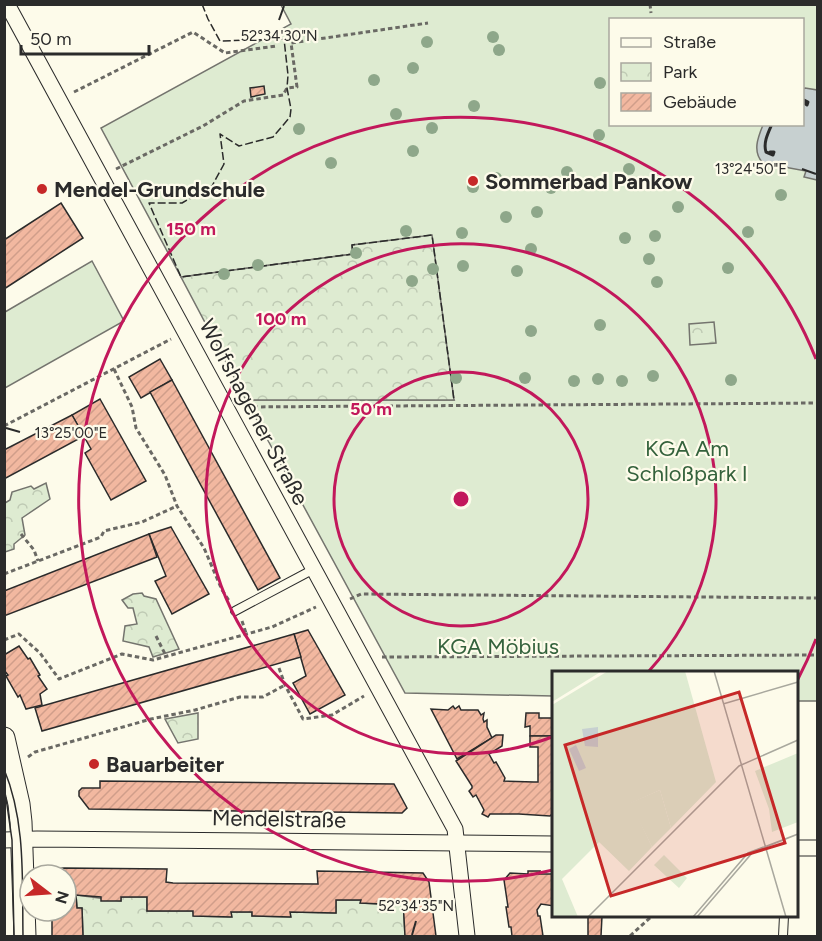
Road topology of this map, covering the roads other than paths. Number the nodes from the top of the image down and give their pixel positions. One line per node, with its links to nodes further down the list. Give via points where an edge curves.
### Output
1 (7, 4): 2 (street, Wolfshagener Straße)
2 (314, 569): 3 (lane); 6 (street, Wolfshagener Straße, via 455,829)
3 (235, 610)
4 (4, 738): 5 (street, via 19,804)
5 (13, 840): 6 (street, Mendelstraße); 11 (street)
6 (455, 843): 7 (street, Mendelstraße); 12 (street, Wolfshagener Straße)
7 (552, 844)
8 (798, 848): 9 (street)
9 (818, 848)
10 (784, 917): 13 (lane)
11 (25, 936)
12 (466, 936)
13 (783, 936)

